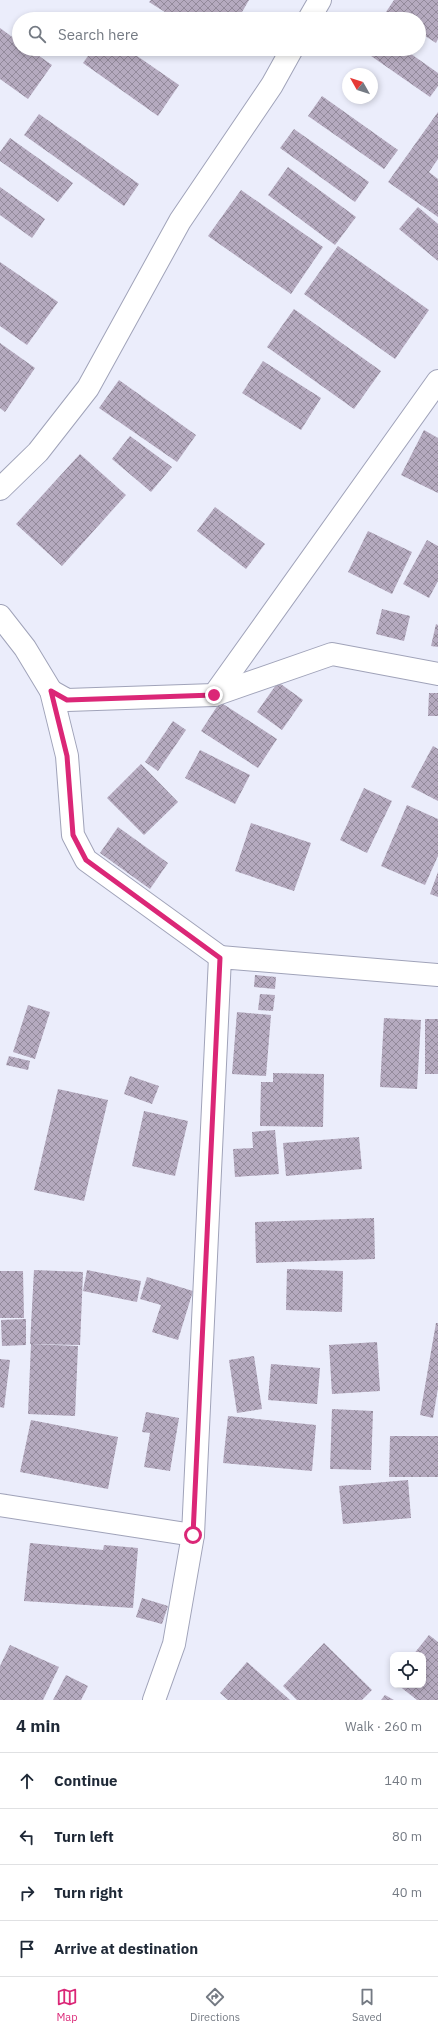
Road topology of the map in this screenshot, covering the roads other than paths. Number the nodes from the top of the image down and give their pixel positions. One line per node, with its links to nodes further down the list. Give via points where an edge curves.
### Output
1 (320, 0): 2 (street)
2 (314, 12)
3 (288, 56): 5 (street, via 272,85 180,222 88,388 38,452)
4 (438, 381): 9 (street)
5 (0, 489)
6 (0, 616): 8 (street, via 25,648)
7 (438, 674): 9 (street, via 332,654)
8 (51, 691): 9 (street, via 67,700); 10 (street, via 67,756 73,835 86,860)
9 (214, 695)
10 (220, 958): 11 (street); 13 (street)
11 (438, 975)
12 (0, 1505): 13 (street)
13 (193, 1535): 14 (street, via 174,1644)
14 (154, 1700)

